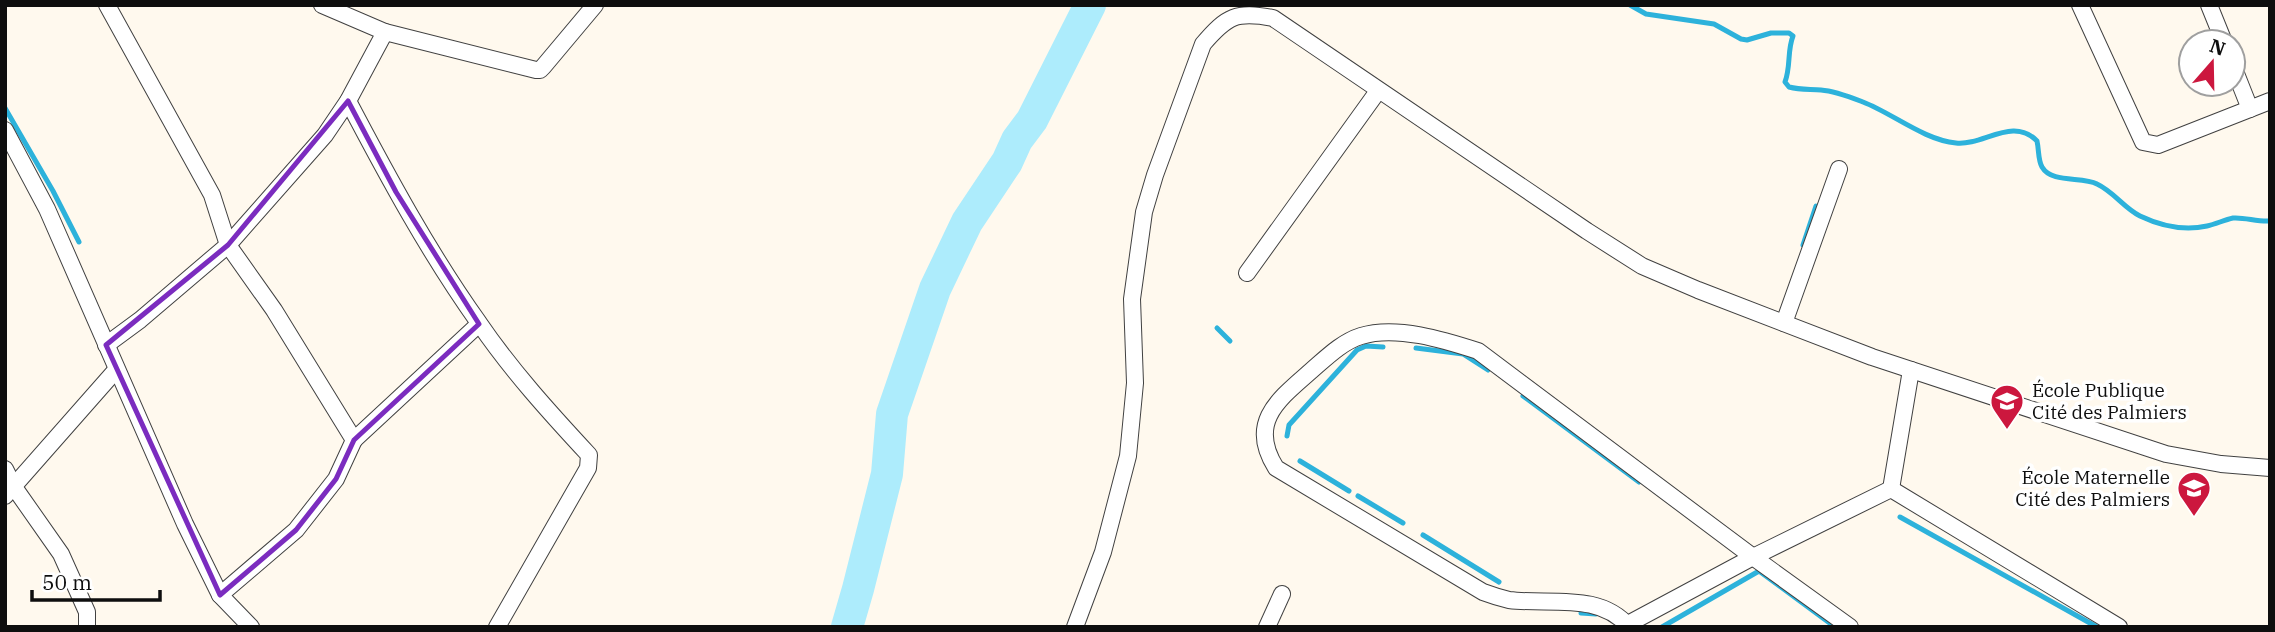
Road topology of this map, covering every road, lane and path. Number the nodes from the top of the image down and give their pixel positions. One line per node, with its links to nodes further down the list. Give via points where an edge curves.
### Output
1 (107, 5): 15 (street, via 212,195)
2 (322, 5): 7 (street)
3 (595, 5): 7 (street, via 540,70)
4 (2080, 5): 12 (street, via 2143,142 2158,145)
5 (2209, 5): 6 (street)
6 (2218, 28)
7 (385, 32): 10 (street)
8 (1378, 90): 16 (street); 17 (street, via 1642,266); 34 (street, via 1273,18 1250,13 1231,18 1203,44 1144,212 1132,299 1135,383 1128,456 1103,552)
9 (2246, 98): 12 (street)
10 (348, 101): 15 (street, via 325,135); 18 (street, via 396,192)
11 (2270, 101): 12 (street)
12 (2250, 109)
13 (5, 130): 19 (street, via 47,209)
14 (1839, 169): 17 (street)
15 (228, 245): 19 (street); 22 (street)
16 (1247, 273)
17 (1784, 323): 21 (street)
18 (479, 324): 22 (street); 33 (street, via 589,455 590,462)
19 (106, 345): 20 (street)
20 (116, 370): 26 (street); 29 (street)
21 (1911, 370): 23 (street, via 2166,454); 25 (street)
22 (354, 440): 29 (street, via 336,479 296,530)
23 (2270, 468)
24 (5, 469): 26 (street)
25 (1891, 489): 27 (street); 37 (street)
26 (9, 491): 31 (street, via 61,554 87,612)
27 (1753, 557): 30 (street); 30 (street, via 1478,351 1441,339 1401,333 1361,336 1337,348 1271,410 1264,431 1265,451 1276,468 1310,489 1483,592 1508,600 1590,604 1610,610); 36 (street)
28 (1282, 594): 35 (street)
29 (220, 595): 32 (street)
30 (1629, 626)
31 (87, 627)
32 (251, 627)
33 (497, 627)
34 (1074, 627)
35 (1267, 627)
36 (1850, 627)
37 (2119, 627)

